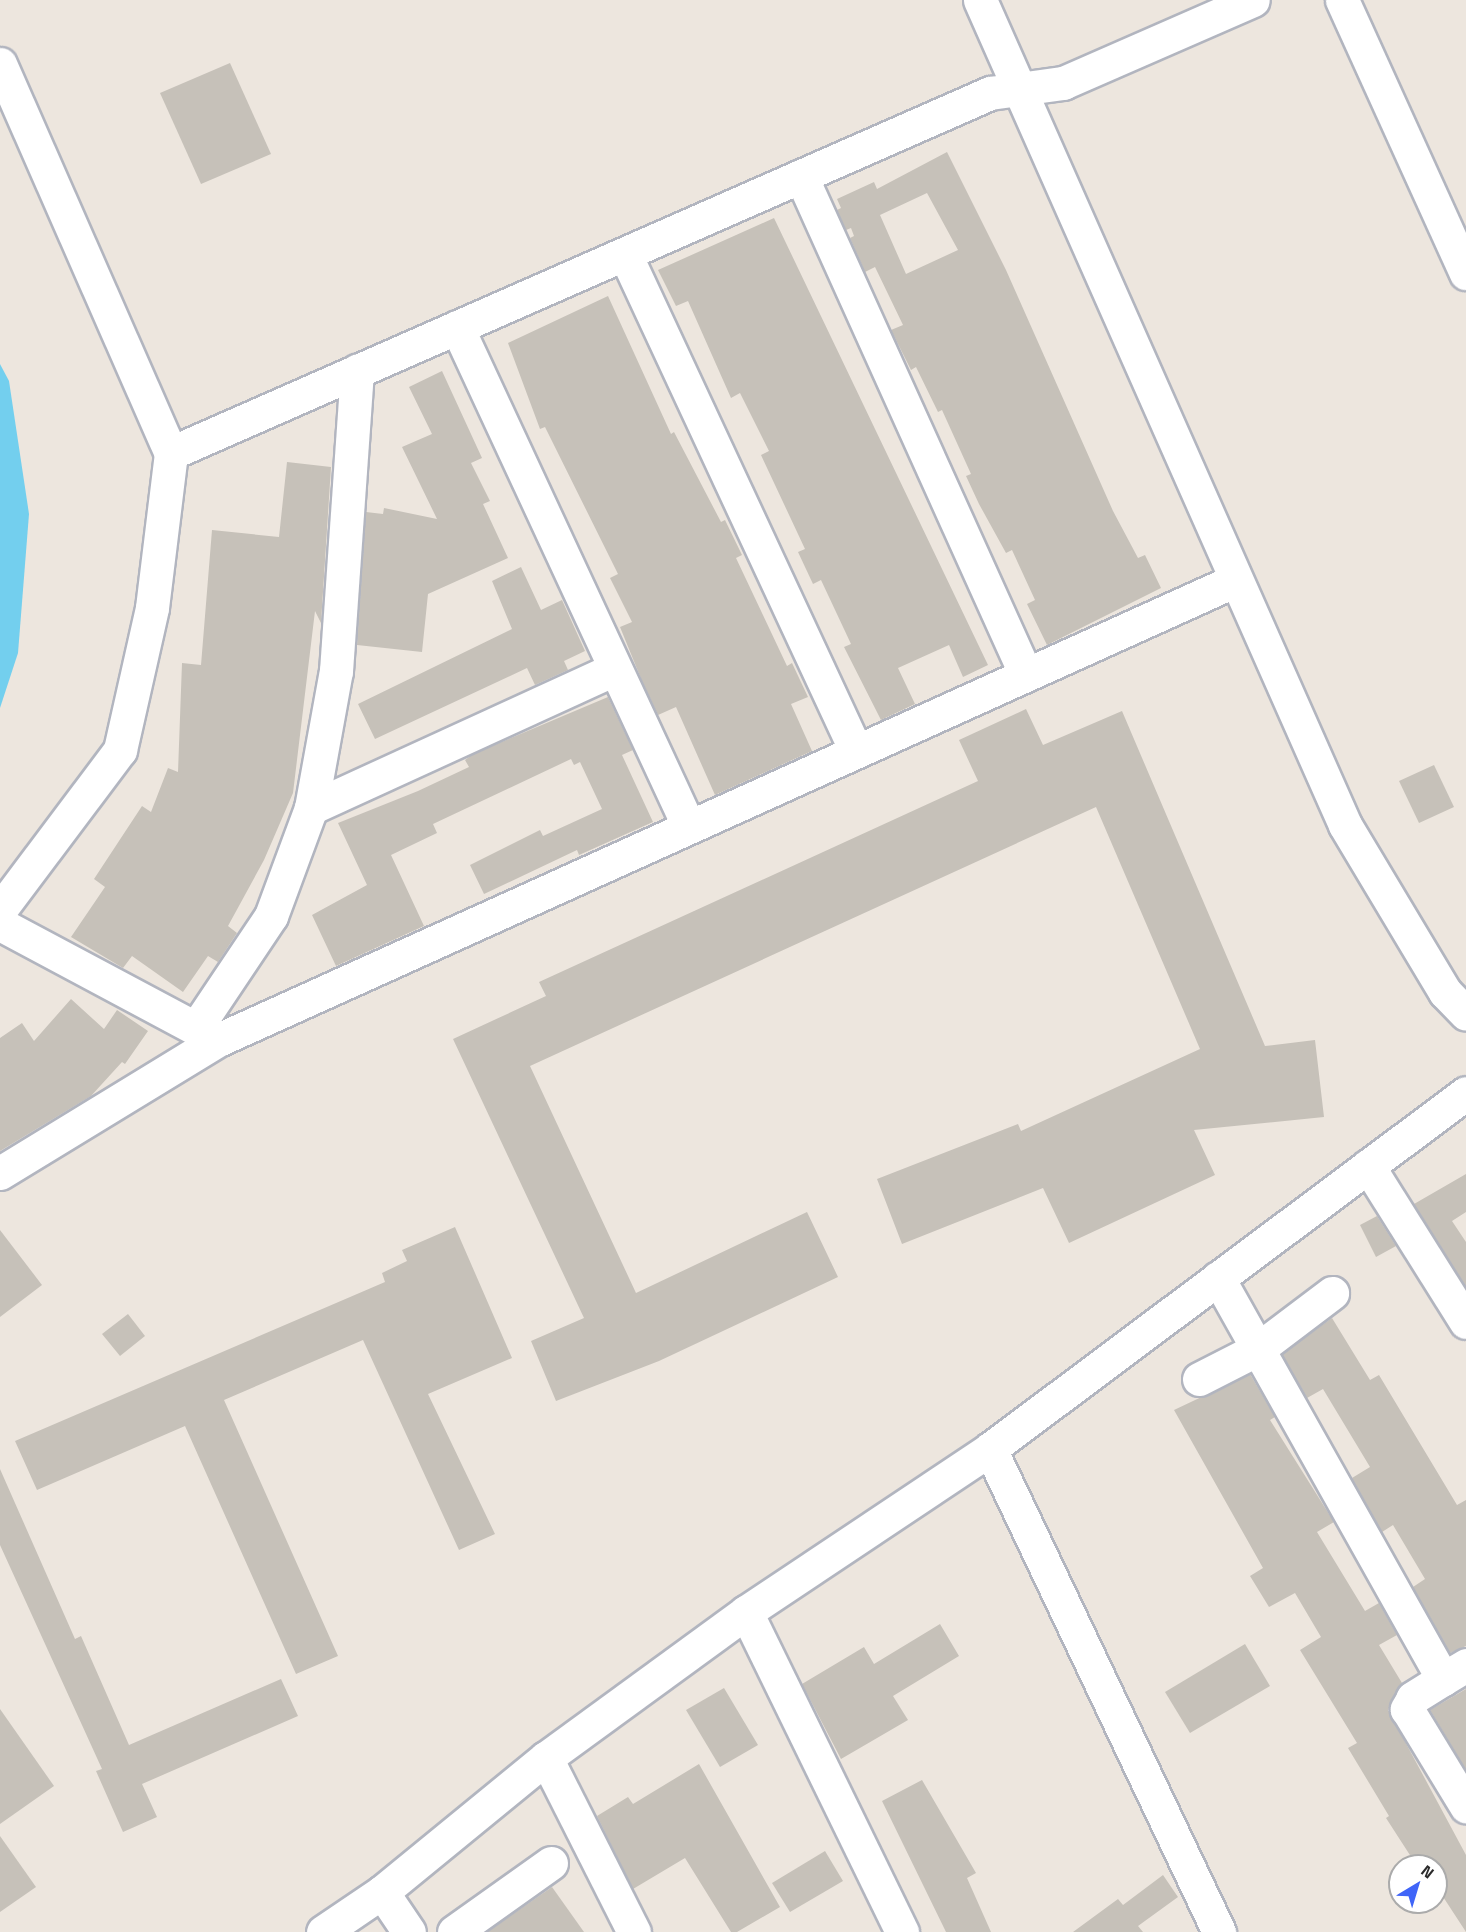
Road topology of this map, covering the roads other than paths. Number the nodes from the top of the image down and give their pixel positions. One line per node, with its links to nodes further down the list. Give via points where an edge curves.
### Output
1 (980, 0): 5 (street)
2 (1253, 0): 5 (street, via 1063,83)
3 (1342, 0): 8 (street)
4 (0, 64): 11 (street)
5 (1020, 88): 6 (street, via 990,93); 12 (street)
6 (801, 176): 7 (street); 14 (street)
7 (625, 254): 9 (street); 15 (street)
8 (1466, 273)
9 (457, 327): 10 (street); 13 (street)
10 (357, 371): 11 (street); 16 (street, via 336,671)
11 (171, 453): 18 (street, via 152,608 120,750)
12 (1236, 580): 14 (street); 20 (street, via 1345,825 1445,992)
13 (615, 669): 16 (street); 17 (street)
14 (1026, 675): 15 (street)
15 (856, 751): 17 (street)
16 (311, 808): 21 (street, via 271,916)
17 (689, 827): 21 (street)
18 (0, 910)
19 (0, 924): 21 (street)
20 (1466, 1014)
21 (207, 1034): 24 (street)
22 (1466, 1093): 23 (street)
23 (1368, 1166): 25 (street); 27 (street)
24 (0, 1173)
25 (1218, 1278): 28 (street); 30 (street)
26 (1332, 1293): 28 (street)
27 (1466, 1322)
28 (1258, 1349): 29 (street); 32 (street)
29 (1199, 1379)
30 (990, 1449): 31 (street); 42 (street)
31 (746, 1612): 33 (street); 41 (street)
32 (1454, 1672): 34 (street, via 1413,1698 1407,1708)
33 (546, 1758): 36 (street); 40 (street)
34 (1466, 1806)
35 (551, 1863): 39 (street)
36 (382, 1892): 37 (street); 38 (street)
37 (323, 1932)
38 (409, 1932)
39 (454, 1932)
40 (634, 1932)
41 (902, 1932)
42 (1219, 1932)

